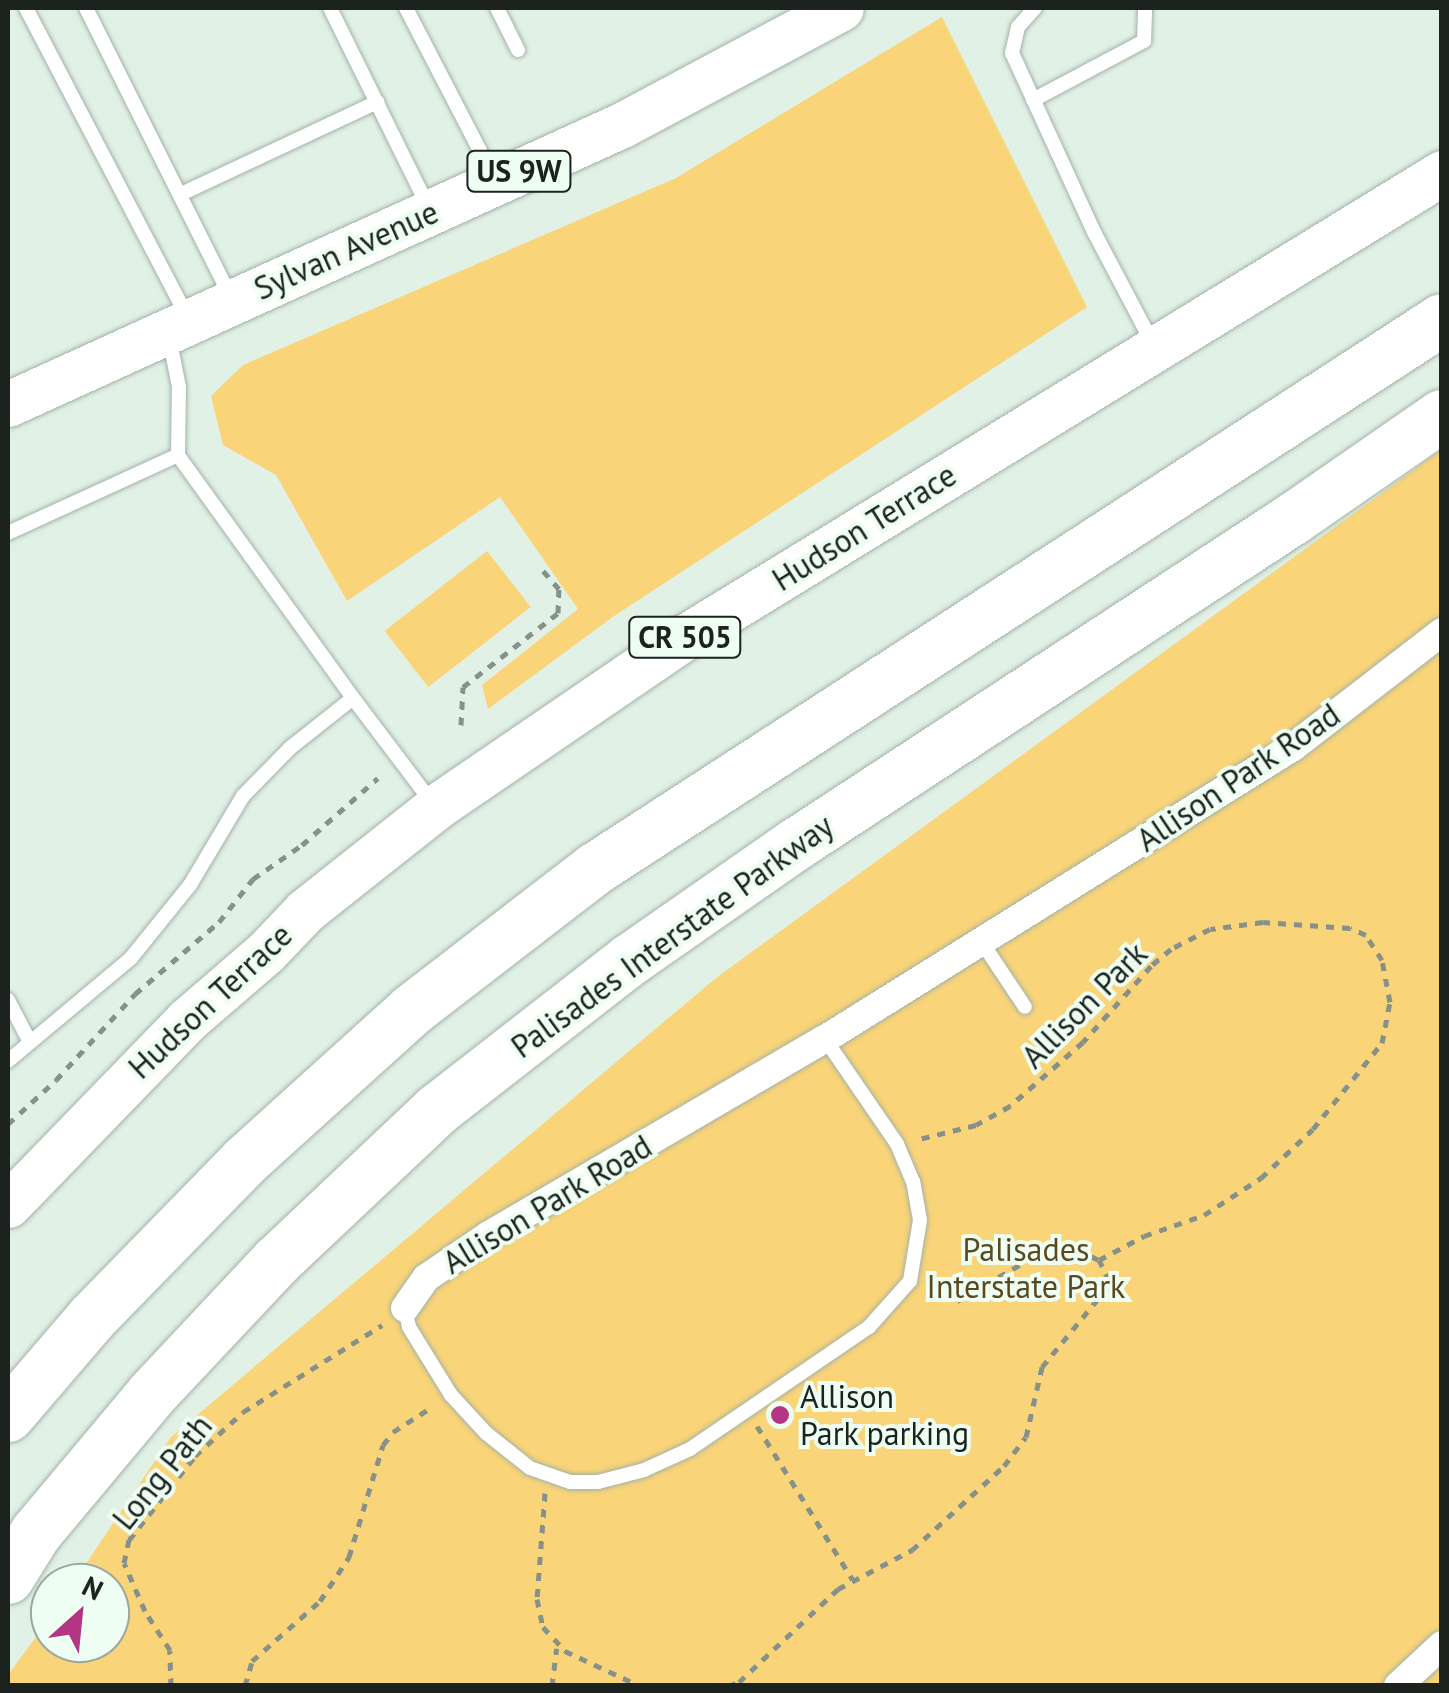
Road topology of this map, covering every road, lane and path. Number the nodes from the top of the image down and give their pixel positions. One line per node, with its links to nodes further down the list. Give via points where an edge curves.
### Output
1 (26, 8): 18 (lane)
2 (86, 8): 14 (lane)
3 (330, 8): 11 (lane)
4 (406, 8): 13 (lane)
5 (497, 8): 9 (lane)
6 (841, 8): 13 (main road, Sylvan Avenue / US 9W, via 723,74)
7 (1035, 8): 10 (lane, via 1012,40)
8 (1144, 8): 10 (lane, via 1144,40)
9 (518, 50)
10 (1032, 100): 19 (lane)
11 (377, 102): 14 (lane); 15 (lane)
12 (1442, 172): 19 (main road, Hudson Terrace / CR 505)
13 (496, 182): 15 (main road, Sylvan Avenue / US 9W)
14 (181, 194): 16 (lane)
15 (430, 212): 16 (main road, Sylvan Avenue / US 9W)
16 (232, 302): 18 (main road, Sylvan Avenue / US 9W)
17 (1442, 320): 44 (highway, via 595,869 412,1010 245,1161 104,1305)
18 (178, 326): 20 (main road, Sylvan Avenue / US 9W); 22 (lane)
19 (1155, 347): 29 (main road, Hudson Terrace / CR 505, via 685,637)
20 (8, 404)
21 (1442, 416): 46 (highway, Palisades Interstate Parkway, via 794,845 630,960 437,1110 277,1261 153,1393 36,1533)
22 (178, 455): 23 (lane); 26 (lane)
23 (8, 533)
24 (540, 568): 27 (path, via 559,589 558,613 462,687)
25 (1442, 632): 30 (street, Allison Park Road, via 1293,747)
26 (353, 698): 29 (lane); 34 (lane, via 243,796 190,885 132,958)
27 (460, 726)
28 (378, 778): 36 (path, via 253,879 219,922 146,983)
29 (436, 807): 38 (main road, Hudson Terrace / CR 505, via 305,911)
30 (982, 941): 32 (lane); 33 (street, Allison Park Road)
31 (8, 1000): 34 (lane)
32 (1025, 1007)
33 (825, 1039): 37 (lane); 41 (street, Allison Park Road, via 489,1235 426,1278)
34 (30, 1042): 35 (lane)
35 (8, 1060)
36 (8, 1124)
37 (898, 1144): 39 (path, Allison Park, via 976,1124 1010,1106 1083,1042 1151,966 1210,930 1304,923 1366,935 1382,960 1390,1002 1382,1043 1364,1071 1261,1178 1204,1215); 40 (lane, via 920,1220)
38 (8, 1205)
39 (1099, 1260): 40 (path, via 1077,1248 1040,1253 958,1300); 47 (path, via 1106,1289 1042,1367 1017,1450 912,1550)
40 (910, 1281): 43 (lane, via 869,1327)
41 (405, 1308): 42 (lane, via 409,1327); 50 (path, Long Path, via 243,1412 195,1456 129,1540 124,1563 170,1650)
42 (452, 1395): 45 (lane, via 510,1454); 51 (path, via 383,1444 350,1557 320,1602 252,1661)
43 (747, 1411): 45 (lane, via 644,1470 598,1482); 47 (path)
44 (8, 1416)
45 (546, 1476): 49 (path, via 537,1599 543,1627)
46 (8, 1578)
47 (853, 1580): 54 (path)
48 (1442, 1644): 55 (street)
49 (556, 1645): 52 (path); 53 (path)
50 (172, 1686)
51 (245, 1686)
52 (552, 1686)
53 (640, 1686)
54 (728, 1686)
55 (1398, 1686)

